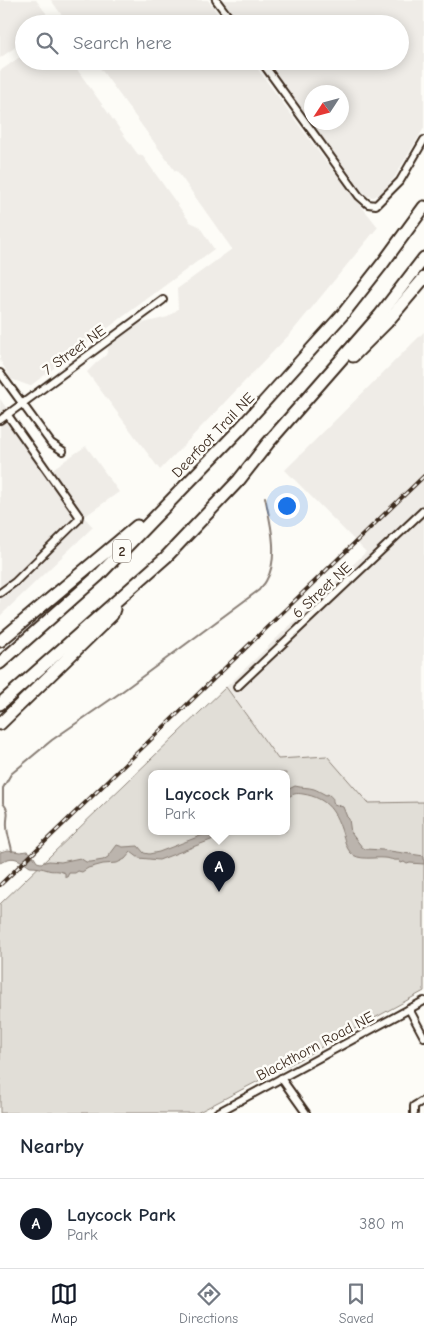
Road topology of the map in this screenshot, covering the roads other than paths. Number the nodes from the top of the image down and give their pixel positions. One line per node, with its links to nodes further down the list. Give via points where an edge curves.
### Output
1 (216, 0): 2 (street)
2 (227, 15)
3 (268, 70): 4 (street, via 368,204 376,205 400,181)
4 (424, 140)
5 (424, 207): 13 (highway, Deerfoot Trail NE / 2, via 343,314)
6 (424, 258): 14 (highway, 2, via 380,315)
7 (424, 278): 14 (highway, via 387,322)
8 (163, 300): 10 (street, 7 Street NE)
9 (0, 373): 10 (street)
10 (22, 403): 11 (street, 7 Street NE); 15 (street, via 51,443)
11 (7, 414): 12 (street, 7 Street NE); 17 (street, via 79,516 15,582)
12 (0, 420)
13 (238, 431): 19 (highway, via 224,440 141,523); 20 (highway, Deerfoot Trail NE / 2, via 98,576)
14 (268, 443): 18 (highway, 2, via 239,480 166,557)
15 (63, 451)
16 (424, 510): 21 (street, 6 Street NE)
17 (0, 593)
18 (116, 602): 22 (highway, 2); 23 (highway, via 112,615)
19 (0, 641)
20 (0, 663)
21 (237, 687)
22 (0, 704)
23 (0, 724)
24 (424, 1001): 25 (street, Blackthorn Road NE)
25 (410, 1009): 26 (street); 27 (street, Blackthorn Road NE)
26 (424, 1037)
27 (281, 1078): 29 (street, Blackthorn Road NE); 30 (street)
28 (424, 1100): 31 (street, via 414,1106)
29 (217, 1113)
30 (306, 1113)
31 (414, 1113)

